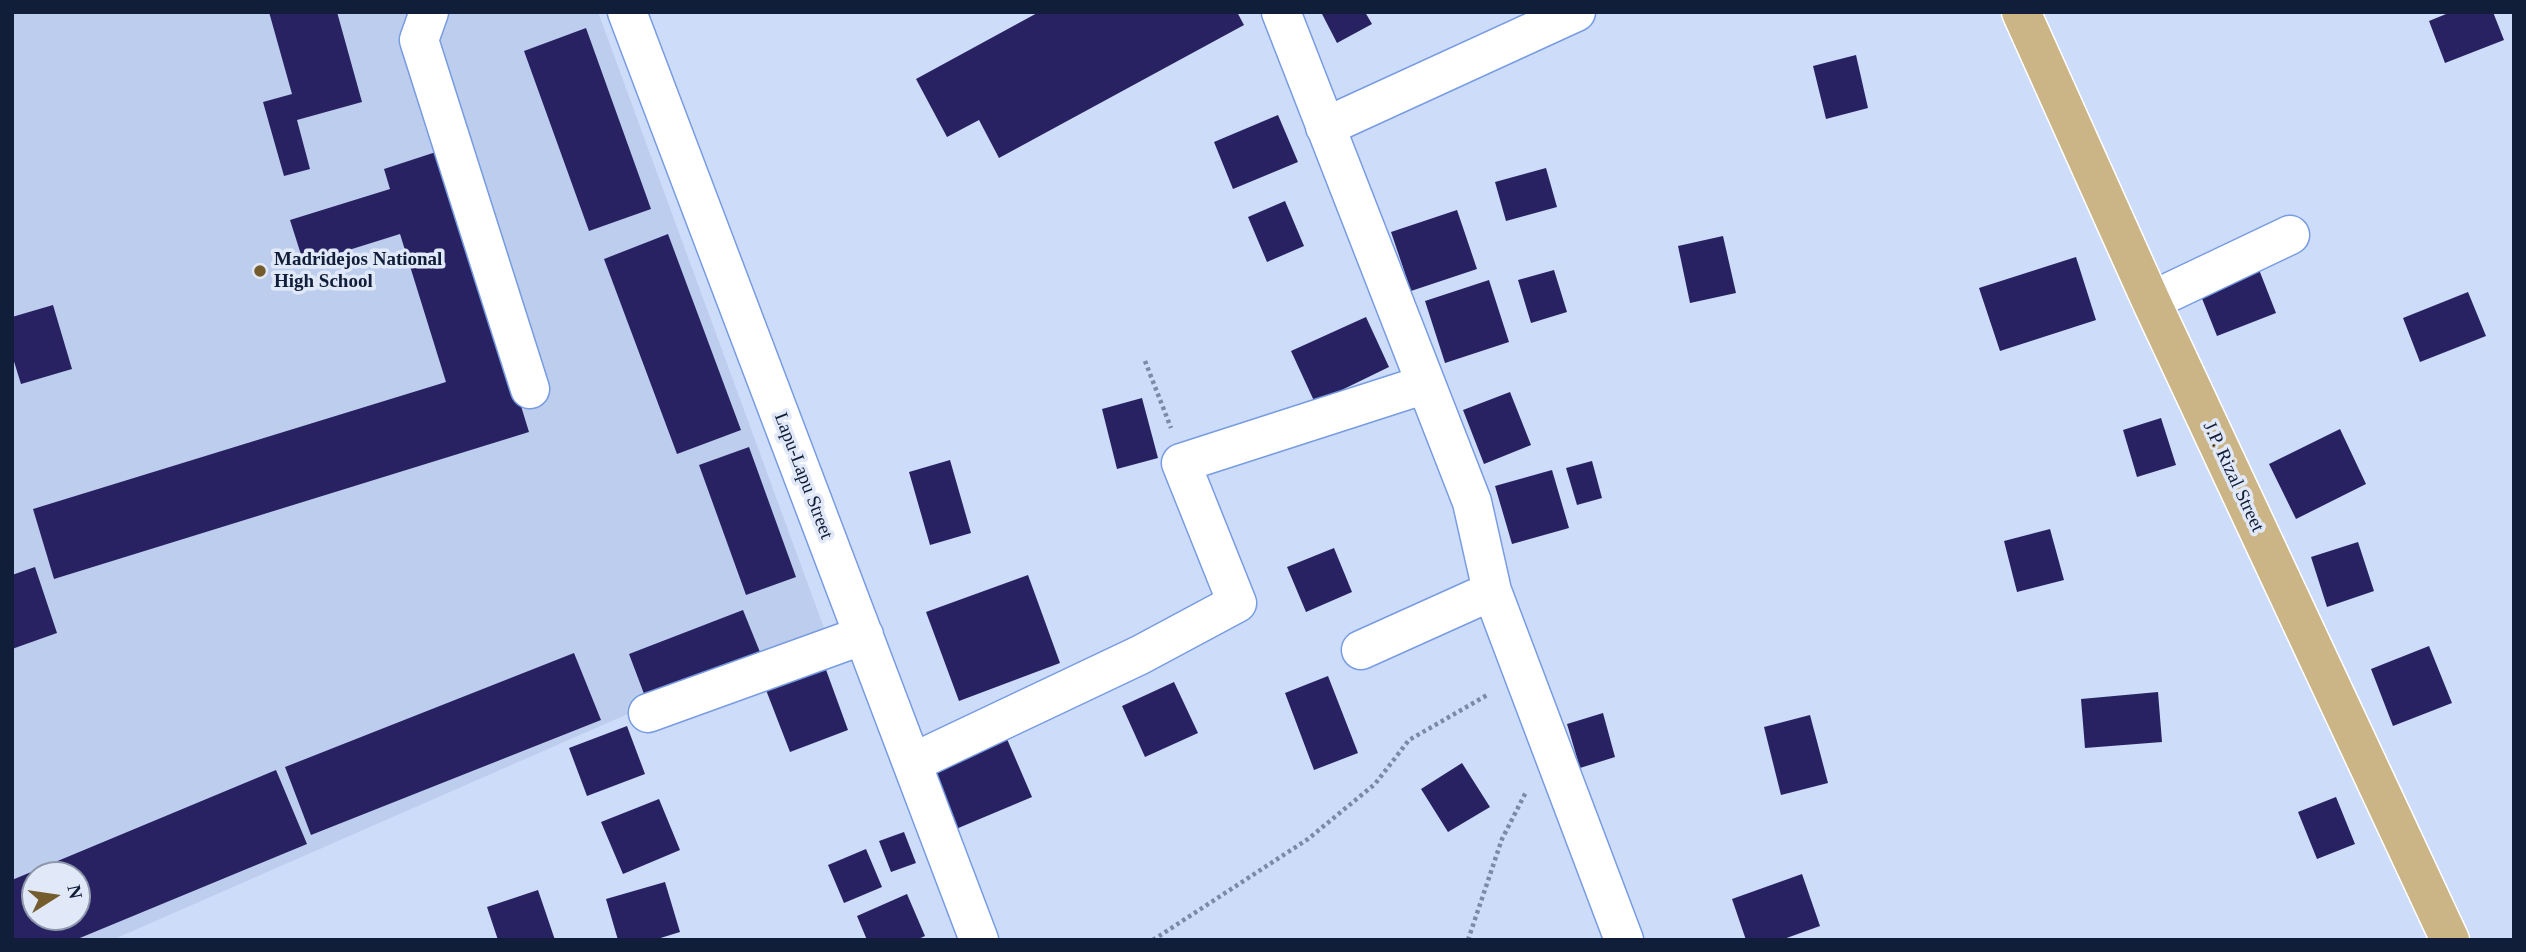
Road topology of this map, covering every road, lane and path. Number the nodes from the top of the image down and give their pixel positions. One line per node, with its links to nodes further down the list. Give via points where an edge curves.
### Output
1 (429, 12): 11 (street, via 419,40)
2 (627, 12): 14 (street, Lapu-Lapu Street)
3 (1281, 12): 6 (street)
4 (1576, 12): 6 (street)
5 (2021, 12): 8 (main road, J.P. Rizal Street)
6 (1325, 127): 10 (street)
7 (2290, 236): 8 (street)
8 (2151, 301): 24 (main road, J.P. Rizal Street)
9 (1145, 361): 12 (path)
10 (1426, 384): 12 (street); 13 (street, via 1472,502)
11 (530, 389)
12 (1181, 463): 19 (street, via 1237,603 1140,655)
13 (1492, 591): 15 (street); 16 (street)
14 (864, 635): 17 (street); 19 (street, Lapu-Lapu Street)
15 (1361, 650)
16 (1524, 674): 18 (street); 21 (path, via 1409,740 1375,784 1308,839)
17 (648, 713)
18 (1550, 745): 22 (path, via 1502,839); 23 (street)
19 (912, 763): 20 (street, Lapu-Lapu Street)
20 (979, 940)
21 (1153, 940)
22 (1468, 940)
23 (1624, 940)
24 (2450, 940)

